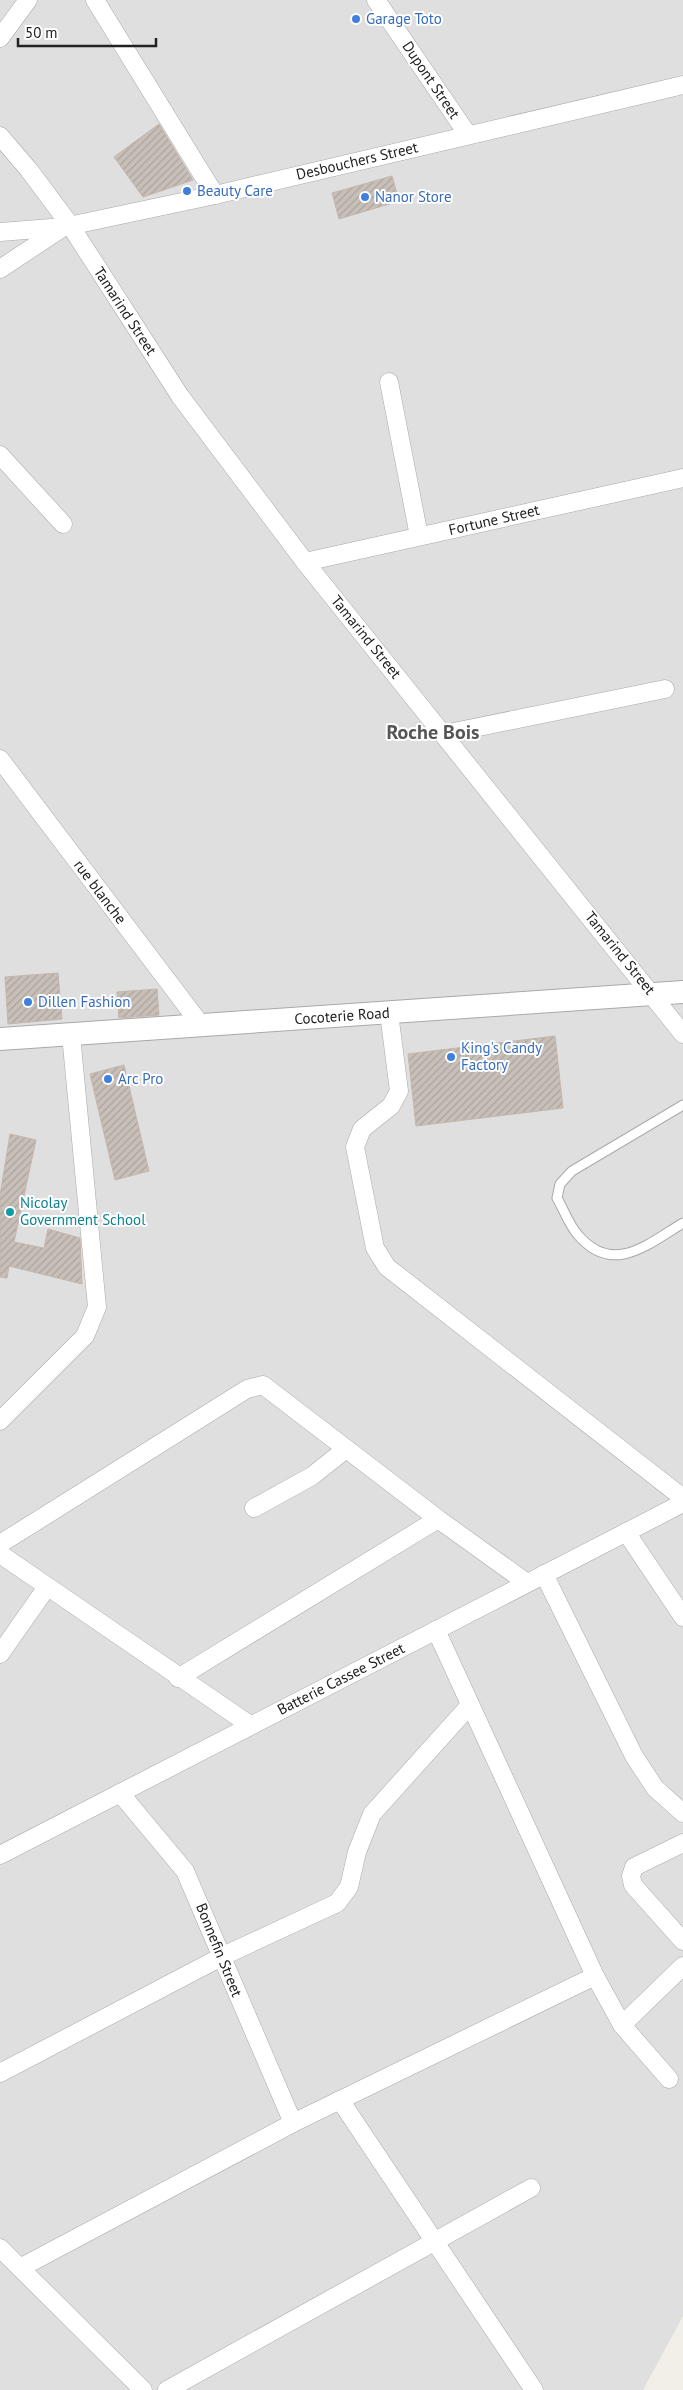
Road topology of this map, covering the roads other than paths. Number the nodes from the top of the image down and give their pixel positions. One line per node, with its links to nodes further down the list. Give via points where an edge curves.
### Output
1 (28, 0): 4 (street)
2 (95, 0): 8 (street)
3 (376, 0): 6 (street, Dupont Street)
4 (0, 38)
5 (683, 85): 6 (street, Desbouchers Street)
6 (468, 135): 8 (street, Desbouchers Street)
7 (0, 136): 9 (street, Tamarind Street, via 29,170)
8 (215, 194): 9 (street, Desbouchers Street)
9 (67, 226): 10 (street, Desbouchers Street); 11 (street); 17 (street, Tamarind Street, via 180,396)
10 (0, 232)
11 (0, 269)
12 (389, 382): 16 (street)
13 (0, 455): 15 (street)
14 (683, 478): 16 (street, Fortune Street)
15 (63, 524)
16 (419, 536): 17 (street, Fortune Street)
17 (304, 562): 19 (street, Tamarind Street)
18 (665, 689): 19 (street)
19 (444, 734): 22 (street, Tamarind Street)
20 (0, 759): 24 (street, rue blanche)
21 (683, 992): 22 (street, Cocoterie Road)
22 (653, 994): 23 (street, Cocoterie Road); 25 (street, Tamarind Street)
23 (389, 1012): 24 (street, Cocoterie Road); 32 (street, via 399,1091 391,1106 362,1129 355,1146 375,1248 388,1267)
24 (201, 1025): 26 (street, Cocoterie Road)
25 (683, 1034)
26 (71, 1035): 27 (street, Cocoterie Road); 30 (street, via 97,1307 85,1336)
27 (0, 1039)
28 (683, 1105): 29 (lane, via 572,1171 560,1184 557,1198 578,1235 600,1254 620,1256 636,1251)
29 (683, 1223)
30 (0, 1421)
31 (346, 1448): 34 (street, via 312,1476); 35 (street); 37 (street, via 263,1386 255,1386)
32 (683, 1498)
33 (683, 1503): 36 (street, Batterie Cassee Street)
34 (254, 1508)
35 (438, 1519): 40 (street); 45 (street)
36 (626, 1532): 39 (street, Batterie Cassee Street); 42 (street)
37 (0, 1544)
38 (0, 1554): 41 (street)
39 (544, 1574): 40 (street, Batterie Cassee Street); 49 (street, via 634,1756 655,1788)
40 (528, 1583): 43 (street, Batterie Cassee Street)
41 (47, 1587): 44 (street); 45 (street)
42 (683, 1617)
43 (436, 1630): 46 (street); 47 (street, Batterie Cassee Street)
44 (0, 1654)
45 (178, 1678): 47 (street)
46 (470, 1705): 53 (street, via 372,1814 349,1886 337,1903); 55 (street)
47 (250, 1726): 48 (street, Batterie Cassee Street)
48 (120, 1793): 51 (street, Batterie Cassee Street); 53 (street, Bonnefin Street, via 185,1871)
49 (683, 1813)
50 (683, 1843): 52 (street, via 634,1866 631,1876 633,1884)
51 (0, 1855)
52 (683, 1941)
53 (221, 1958): 57 (street); 60 (street, Bonnefin Street)
54 (683, 1966): 56 (street)
55 (595, 1976): 56 (street); 59 (street)
56 (622, 2025): 58 (street)
57 (0, 2073)
58 (669, 2079)
59 (340, 2100): 60 (street); 62 (street)
60 (293, 2123): 64 (street)
61 (531, 2188): 62 (street)
62 (435, 2242): 66 (street); 67 (street)
63 (0, 2248): 64 (street)
64 (20, 2268): 65 (street)
65 (143, 2390)
66 (167, 2390)
67 (534, 2390)

